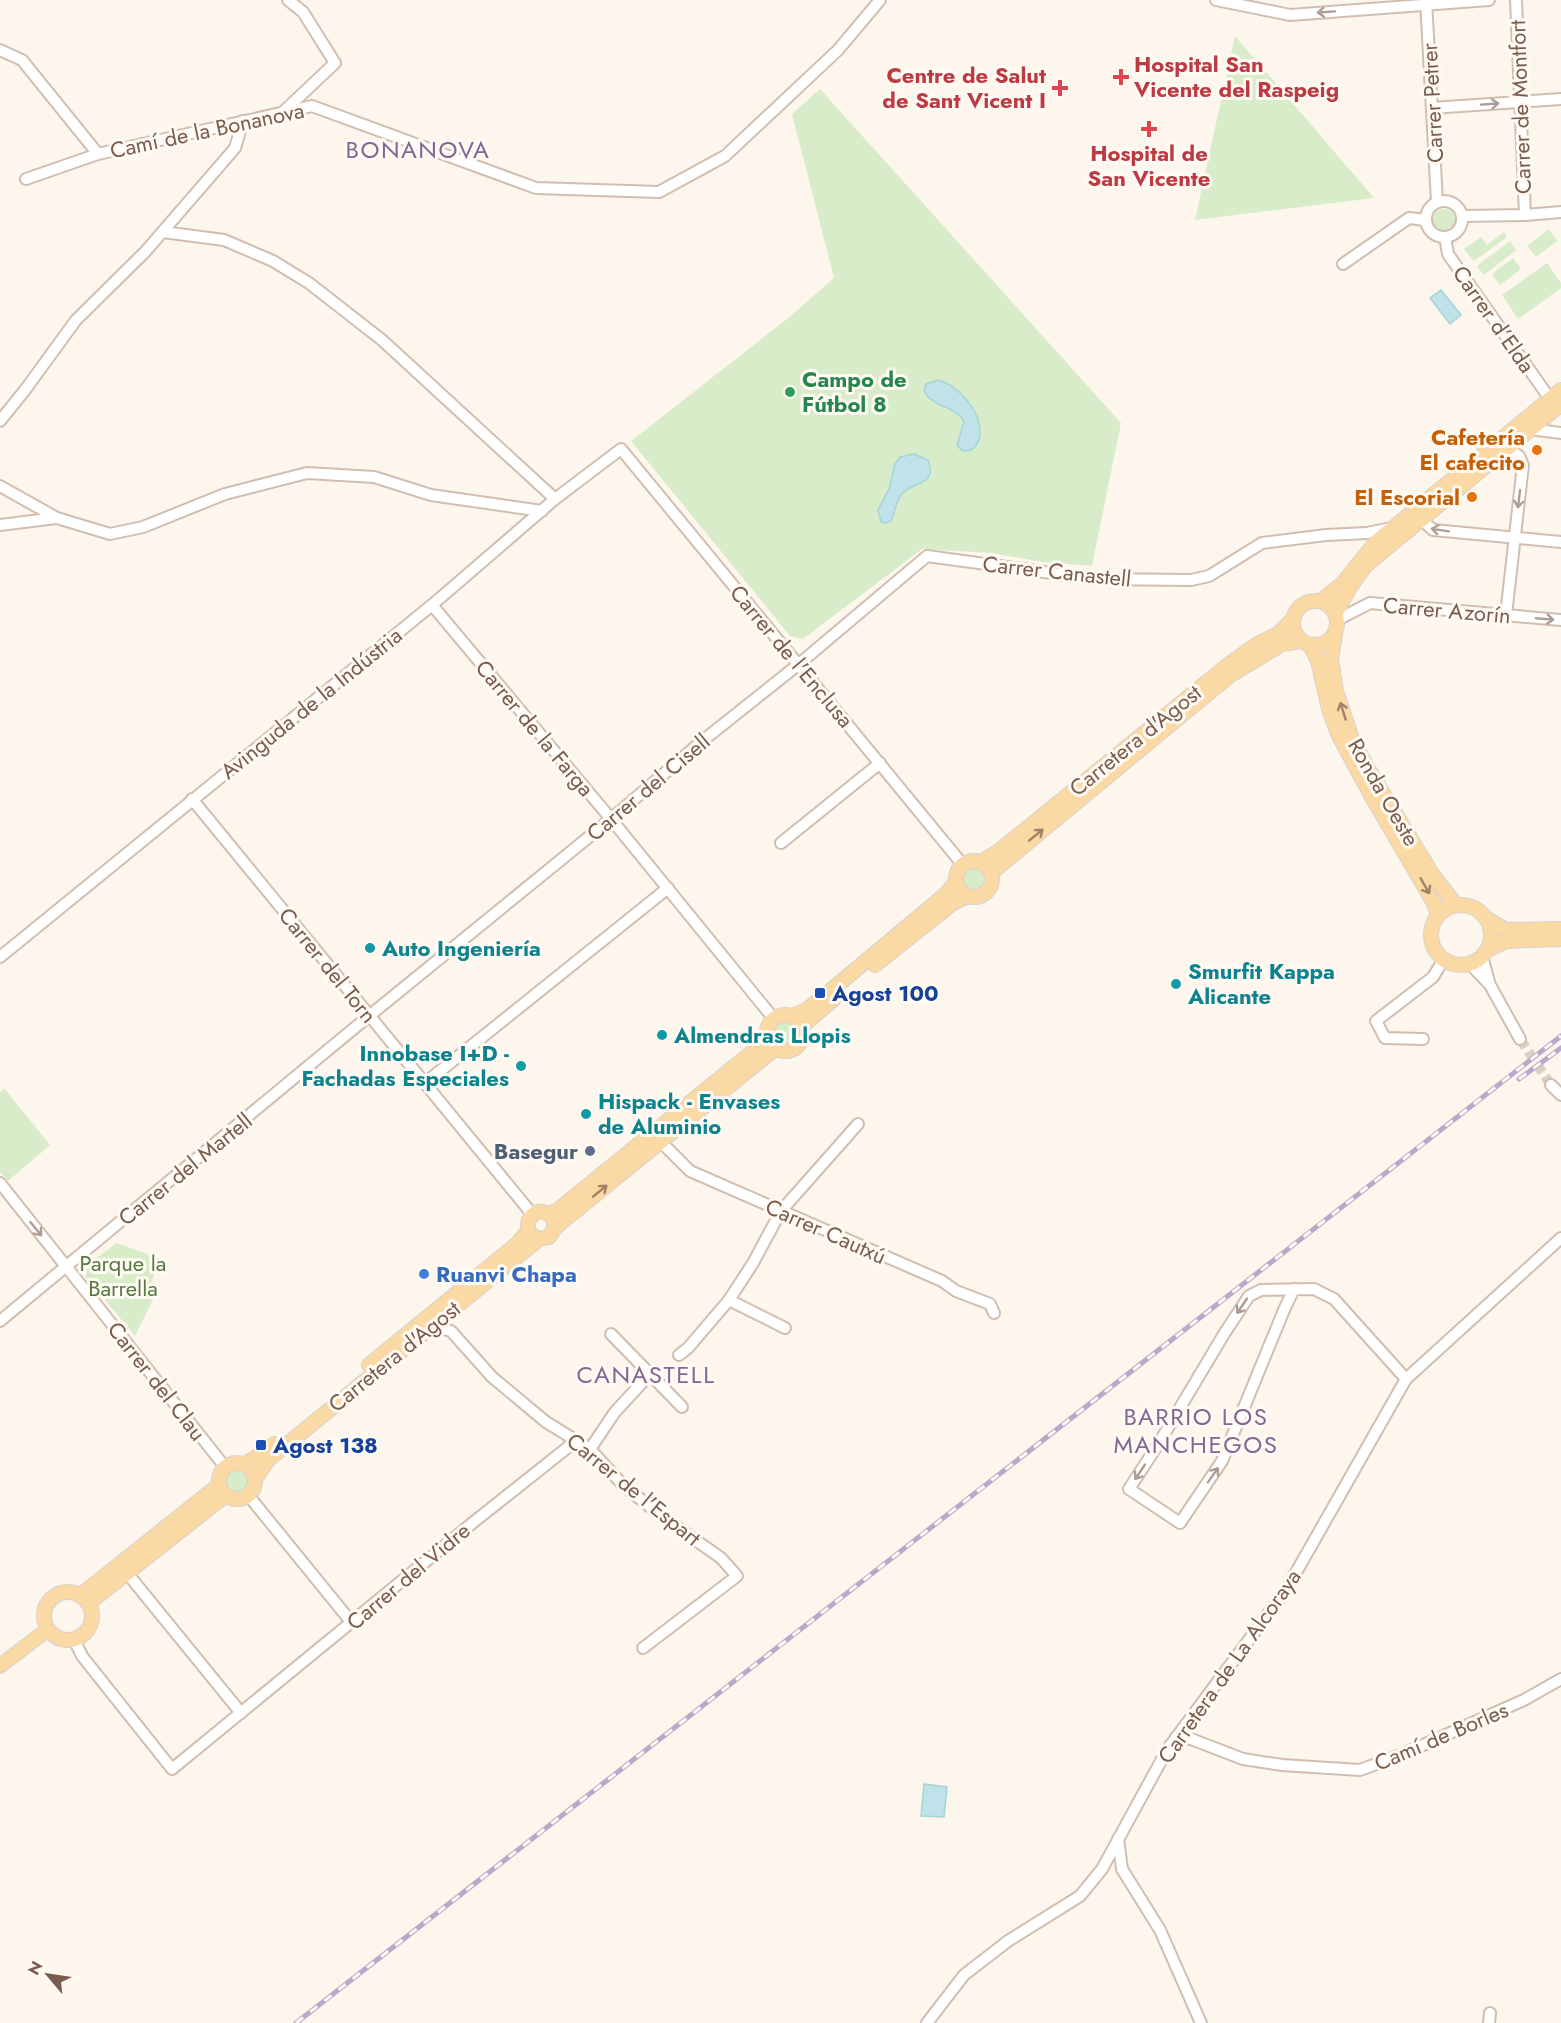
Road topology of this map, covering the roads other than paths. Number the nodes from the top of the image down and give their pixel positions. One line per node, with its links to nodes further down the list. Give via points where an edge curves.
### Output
1 (288, 0): 11 (street, via 303,12 335,63)
2 (880, 0): 11 (street, Camí de la Bonanova, via 838,51 725,156 658,192 536,188 312,106)
3 (1216, 0): 6 (street, one-way to 3, via 1290,15)
4 (1489, 0): 6 (street)
5 (1516, 0): 9 (street, Carrer de Montfort)
6 (1426, 2): 10 (street, Carrer Petrer)
7 (0, 50): 13 (street, via 22,60)
8 (1561, 99): 9 (street)
9 (1520, 102): 10 (street, one-way to 9); 17 (street, Carrer de Montfort)
10 (1432, 108): 15 (street, Carrer Petrer)
11 (282, 114): 12 (street, Camí de la Bonanova)
12 (243, 121): 13 (street, Camí de la Bonanova); 20 (street, via 235,148)
13 (98, 154): 14 (street, Camí de la Bonanova)
14 (26, 179)
15 (1437, 202): 18 (street, via 1450,201); 19 (street, via 1428,209)
16 (1561, 212): 17 (street)
17 (1525, 215): 18 (street)
18 (1462, 216): 21 (street, via 1459,228)
19 (1425, 220): 21 (street, via 1431,232); 22 (street, via 1409,218)
20 (164, 232): 24 (street, via 76,320); 30 (street, via 225,240 273,261 309,283 382,340)
21 (1445, 237): 23 (street, Carrer d’Elda, via 1448,254)
22 (1343, 264)
23 (1557, 400): 25 (main road); 35 (main road)
24 (0, 421)
25 (1530, 429): 26 (street); 28 (main road)
26 (1561, 433)
27 (621, 448): 30 (street, Avinguda de la Indústria); 46 (street, Carrer de l'Enclusa)
28 (1508, 448): 33 (main road); 36 (street, one-way to 36, via 1523,465)
29 (0, 486): 32 (street)
30 (555, 499): 31 (street, Avinguda de la Indústria)
31 (542, 512): 32 (street, via 431,495 374,477 307,474 225,494 143,527 110,534); 40 (street, Avinguda de la Indústria)
32 (57, 518): 34 (street)
33 (1422, 519): 36 (street, one-way to 33, via 1433,530); 44 (main road, via 1365,566 1350,587)
34 (0, 525)
35 (1391, 528): 38 (street, Carrer Canastell, via 1262,543 1209,576 1191,580 1095,579); 39 (main road, via 1342,584)
36 (1515, 537): 37 (street); 41 (street)
37 (1561, 542)
38 (927, 556): 46 (street, Carrer del Cisell)
39 (1321, 601): 42 (main road, via 1302,604); 44 (main road, via 1330,606)
40 (432, 605): 48 (street, Avinguda de la Indústria); 49 (street, Carrer de la Farga)
41 (1506, 615): 43 (street, Carrer Azorín, one-way to 43); 44 (street, Carrer Azorín, via 1370,603)
42 (1292, 620): 45 (main road, via 1293,632); 51 (main road, Carretera d'Agost, via 1278,634 1228,665)
43 (1561, 620)
44 (1336, 622): 45 (main road, via 1324,644); 57 (main road, Ronda Oeste, one-way to 44, via 1432,874 1352,739 1336,691 1331,659)
45 (1306, 643): 53 (main road, Carretera d'Agost, one-way to 45, via 1229,676 1282,644); 58 (main road, Ronda Oeste, one-way to 58, via 1318,661 1338,734)
46 (799, 664): 47 (street, Carrer de l'Enclusa); 49 (street, Carrer del Cisell)
47 (880, 763): 50 (street); 52 (street, Carrer de l'Enclusa)
48 (192, 799): 63 (street, Avinguda de la Indústria); 65 (street, Carrer del Torn)
49 (611, 819): 55 (street, Carrer de la Farga); 65 (street, Carrer del Cisell)
50 (781, 843)
51 (981, 862): 52 (main road); 53 (main road)
52 (963, 864): 54 (main road)
53 (991, 873): 56 (main road, via 991,885 984,894)
54 (956, 882): 56 (main road); 67 (main road)
55 (668, 888): 66 (street, Carrer de la Farga); 72 (street)
56 (967, 896): 67 (main road)
57 (1456, 905): 58 (main road); 59 (main road, via 1478,909)
58 (1438, 915): 64 (main road, via 1431,937)
59 (1487, 919): 60 (main road, via 1506,930); 62 (main road, via 1491,936)
60 (1561, 929)
61 (1561, 939): 62 (main road, via 1506,941)
62 (1480, 956): 64 (main road, via 1457,965); 70 (street, via 1490,985)
63 (0, 957)
64 (1444, 959): 69 (street, via 1434,977 1376,1021 1385,1038)
65 (369, 1016): 72 (street, Carrer del Torn); 84 (street, Carrer del Martell)
66 (774, 1019): 67 (main road, via 786,1014); 68 (main road)
67 (797, 1021): 71 (main road, via 803,1037 797,1047 786,1051)
68 (767, 1036): 71 (main road); 80 (main road, via 747,1057)
69 (1424, 1039)
70 (1520, 1039)
71 (776, 1048): 76 (main road)
72 (426, 1083): 79 (street, Carrer del Torn)
73 (1551, 1085): 74 (street)
74 (1561, 1095)
75 (858, 1124): 78 (street)
76 (661, 1142): 78 (street, Carrer Cautxú, via 690,1171); 81 (main road, one-way to 76)
77 (0, 1183): 84 (street, Carrer del Clau, one-way to 84)
78 (781, 1211): 86 (street); 88 (street, Carrer Cautxú, via 942,1281 990,1304)
79 (532, 1214): 80 (main road); 82 (main road, via 528,1219)
80 (549, 1214): 81 (main road)
81 (555, 1228): 82 (main road, via 549,1237)
82 (534, 1235): 87 (main road, Carretera d'Agost); 100 (main road, Carretera d'Agost, via 517,1244)
83 (1561, 1238): 96 (street, Carretera de La Alcoraya)
84 (66, 1266): 89 (street, Carrer del Martell); 101 (street, Carrer del Clau)
85 (1294, 1289): 85 (street, one-way to 85, via 1261,1290 1249,1296 1129,1489 1180,1523 1222,1461); 96 (street, via 1314,1289 1334,1299)
86 (729, 1300): 91 (street); 94 (street)
87 (451, 1310): 90 (main road, Carretera d'Agost); 92 (street)
88 (994, 1313)
89 (0, 1321)
90 (431, 1326): 92 (street); 102 (main road, Carretera d'Agost, via 269,1459)
91 (785, 1328)
92 (451, 1331): 98 (street, Carrer de l'Espart, via 492,1377 546,1422)
93 (611, 1334): 95 (street)
94 (679, 1355)
95 (650, 1374): 97 (street); 99 (street, via 615,1412)
96 (1406, 1379): 114 (street, Carretera de La Alcoraya, via 1286,1590)
97 (682, 1407)
98 (577, 1440): 99 (street, Carrer de l'Espart); 107 (street, Carrer del Vidre)
99 (590, 1449): 110 (street, Carrer de l'Espart, via 622,1484 721,1557 737,1576)
100 (245, 1464): 101 (main road); 102 (main road)
101 (225, 1467): 103 (main road, via 219,1475)
102 (255, 1479): 104 (main road)
103 (223, 1490): 104 (main road, via 235,1499); 105 (main road); 106 (main road)
104 (248, 1495): 107 (street)
105 (127, 1573): 106 (main road); 113 (street)
106 (85, 1600): 108 (main road, via 66,1592 50,1599 44,1611); 109 (main road, via 92,1617 85,1633)
107 (352, 1623): 113 (street, Carrer del Vidre)
108 (48, 1630): 109 (main road, via 57,1638); 111 (main road)
109 (74, 1639): 113 (street, Carrer del Vidre, via 82,1656 172,1769)
110 (643, 1648)
111 (0, 1666)
112 (1561, 1679): 114 (street, Camí de Borles, via 1524,1700 1360,1770 1243,1759)
113 (241, 1713)
114 (1176, 1737): 115 (street, Carretera de La Alcoraya)
115 (1118, 1839): 116 (street, Carretera de La Alcoraya, via 1086,1891 1008,1941 964,1975); 117 (street, via 1122,1869 1160,1930)
116 (927, 2023)
117 (1201, 2023)

